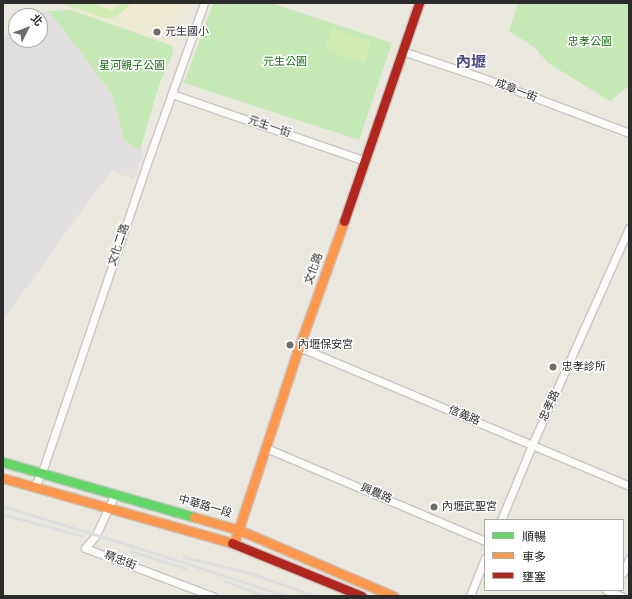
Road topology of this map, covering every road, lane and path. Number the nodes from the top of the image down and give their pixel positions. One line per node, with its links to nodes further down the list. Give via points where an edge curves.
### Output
1 (204, 3): 4 (street, 文化二路)
2 (419, 3): 3 (main road, 文化路)
3 (402, 51): 5 (street, 成章一街, via 483,78); 6 (main road, 文化路)
4 (172, 94): 6 (street, 元生一街); 12 (street, 文化二路)
5 (629, 133)
6 (365, 161): 8 (main road, 文化路)
7 (629, 228): 9 (street, 忠孝路)
8 (299, 347): 9 (street, 信義路); 10 (main road, 文化路)
9 (532, 445): 14 (street, 信義路); 18 (street, 忠孝路)
10 (266, 448): 19 (main road, 文化路); 20 (street, 興農路)
11 (3, 462): 12 (main road, 中華路一段)
12 (42, 472): 15 (street, 文化二路); 16 (main road, 中華路一段)
13 (3, 478): 15 (main road)
14 (629, 486)
15 (34, 487): 17 (main road)
16 (115, 494): 17 (street, 精忠街); 19 (main road, 中華路一段)
17 (109, 508): 21 (main road); 25 (street, 精忠街, via 96,535 85,548)
18 (501, 519)
19 (239, 530): 21 (main road, 文化路); 27 (main road, 中華路一段)
20 (484, 541)
21 (234, 543): 26 (main road)
22 (629, 559): 24 (street)
23 (484, 561): 28 (street)
24 (624, 571)
25 (212, 596)
26 (362, 596)
27 (393, 596)
28 (470, 596)

